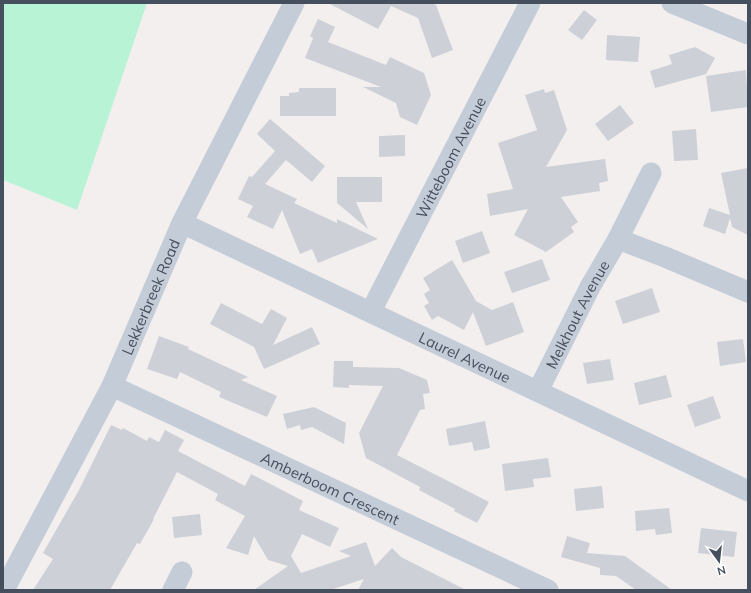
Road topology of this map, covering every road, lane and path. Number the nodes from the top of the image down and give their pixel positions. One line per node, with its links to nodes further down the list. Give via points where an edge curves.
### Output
1 (294, 3): 6 (street, Lekkerbreek Road)
2 (530, 3): 9 (street, Witteboom Avenue)
3 (672, 3): 4 (street)
4 (748, 34)
5 (651, 173): 7 (street, Melkhout Avenue)
6 (182, 223): 9 (street, Laurel Avenue); 10 (street, Lekkerbreek Road)
7 (618, 240): 8 (street); 11 (street, Melkhout Avenue, via 590,287)
8 (748, 292)
9 (371, 311): 11 (street, Laurel Avenue)
10 (112, 386): 13 (street, Lekkerbreek Road); 14 (street, Amberboom Crescent)
11 (538, 391): 12 (street, Laurel Avenue)
12 (748, 491)
13 (4, 590)
14 (548, 590)

